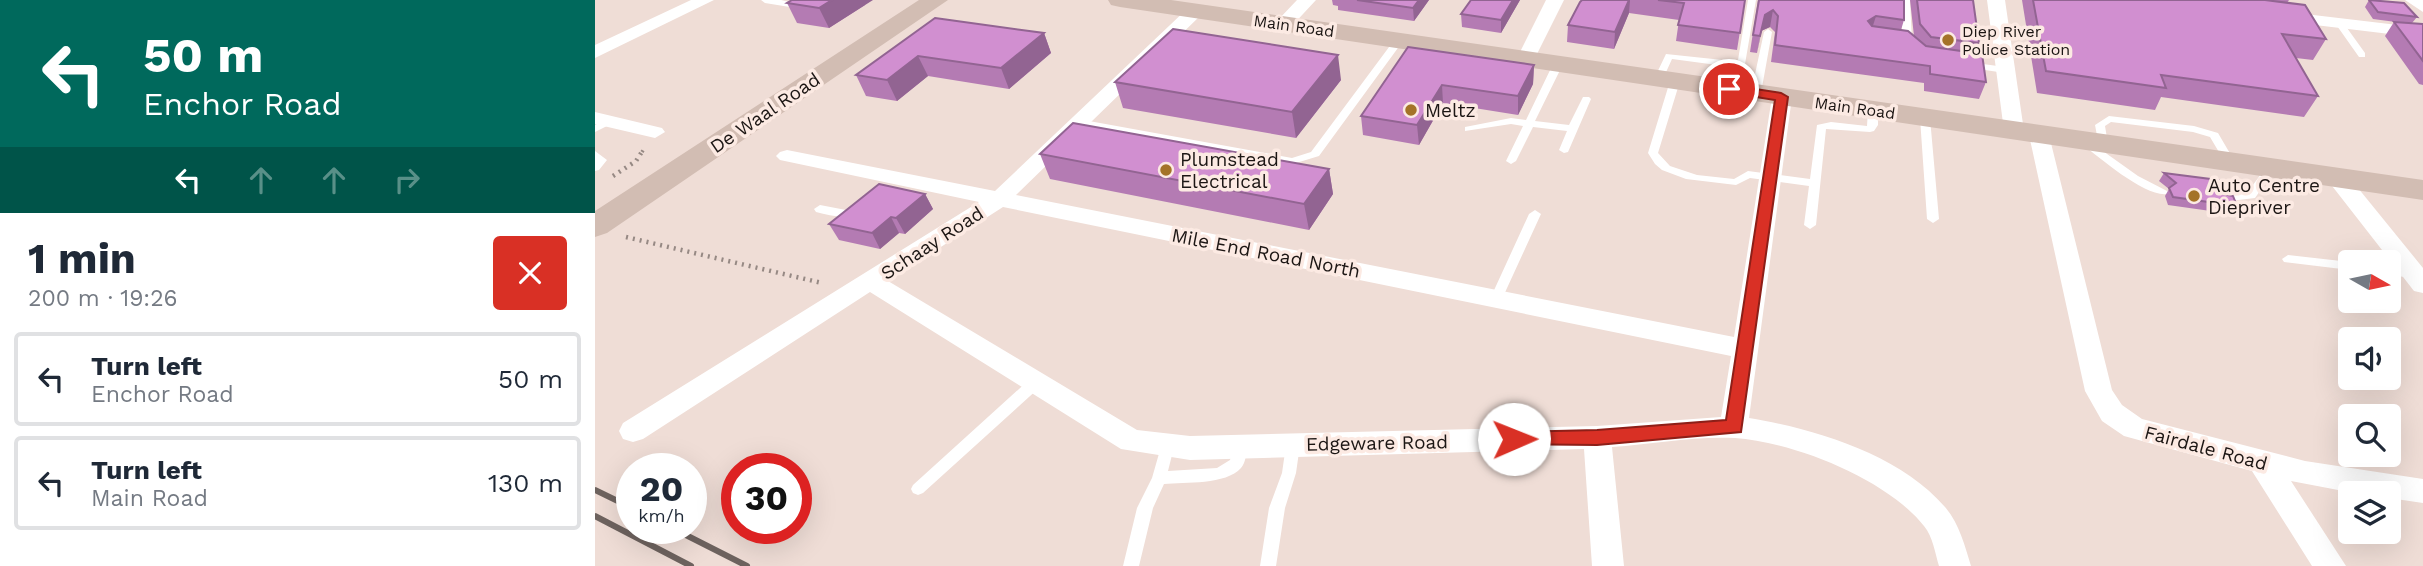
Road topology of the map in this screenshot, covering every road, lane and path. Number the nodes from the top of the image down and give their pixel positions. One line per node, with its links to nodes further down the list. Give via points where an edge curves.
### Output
1 (705, 0): 22 (street)
2 (765, 0): 12 (lane)
3 (936, 0): 61 (main road, De Waal Road)
4 (1121, 0): 13 (main road, Main Road)
5 (1307, 0): 16 (street)
6 (1555, 0): 25 (street)
7 (1752, 0): 29 (lane, via 1742,62 1669,57)
8 (1906, 0): 21 (lane)
9 (1996, 0): 28 (street, Fairdale Road)
10 (2414, 0): 11 (street)
11 (2423, 7)
12 (812, 8)
13 (1195, 11): 16 (main road, Main Road); 34 (street, Schaay Road)
14 (2258, 13): 15 (street)
15 (2339, 23): 18 (street); 23 (lane)
16 (1284, 24): 19 (main road, Main Road)
17 (1768, 32): 30 (lane)
18 (2423, 33)
19 (1398, 41): 25 (main road, Main Road); 34 (lane, via 1315,154 1305,159 1292,161)
20 (1895, 41): 21 (lane)
21 (1907, 43): 24 (lane)
22 (595, 52)
23 (2362, 55)
24 (1918, 56)
25 (1525, 60): 26 (main road, Main Road)
26 (1558, 64): 29 (main road, Main Road); 36 (lane)
27 (1962, 64): 28 (lane)
28 (2005, 70): 40 (street, Fairdale Road)
29 (1667, 80): 30 (main road, Main Road); 48 (lane, via 1653,153 1661,166 1733,183 1748,174)
30 (1769, 95): 32 (main road, Main Road); 48 (street)
31 (1586, 99): 38 (lane)
32 (1873, 110): 33 (main road, Main Road); 51 (lane, via 1870,129 1821,127)
33 (1925, 118): 40 (main road, Main Road); 59 (lane)
34 (1079, 122): 54 (street, Schaay Road)
35 (600, 123): 39 (street)
36 (1530, 123): 37 (lane, via 1504,121); 38 (lane); 45 (lane)
37 (1469, 129)
38 (1573, 130): 42 (lane)
39 (655, 132): 50 (path, via 636,161)
40 (2027, 133): 41 (main road, Main Road); 77 (street, Fairdale Road, via 2104,402 2112,414 2134,428)
41 (2094, 143): 47 (main road, Main Road); 53 (lane, via 2134,178)
42 (1564, 150)
43 (595, 154): 46 (lane, via 602,160)
44 (787, 156): 54 (street, Mile End Road North, via 890,183)
45 (1511, 161)
46 (595, 168)
47 (2271, 168): 49 (main road, Main Road); 55 (lane, via 2251,196)
48 (1771, 177): 51 (lane); 69 (street)
49 (2337, 177): 52 (main road, Main Road); 66 (street)
50 (605, 181)
51 (1814, 183): 60 (lane)
52 (2423, 190)
53 (2163, 192)
54 (999, 200): 67 (street, Schaay Road); 68 (street, Mile End Road North)
55 (2226, 200)
56 (869, 202): 57 (lane, via 847,214)
57 (820, 209)
58 (1535, 214): 68 (lane)
59 (1933, 219)
60 (1810, 225)
61 (595, 226)
62 (624, 237): 67 (path)
63 (2288, 259): 64 (lane)
64 (2338, 265)
65 (2401, 275): 66 (lane)
66 (2418, 280)
67 (865, 287): 70 (street, Edgeware Road); 72 (street, Schaay Road)
68 (1496, 299): 69 (street, Mile End Road North)
69 (1747, 349): 71 (street)
70 (1035, 383): 76 (street, Edgeware Road, via 1131,441); 79 (lane)
71 (1734, 427): 73 (street, Edgeware Road); 84 (street, Edgeware Road, via 1795,441 1895,481 1936,519)
72 (633, 431)
73 (1597, 437): 74 (street, Edgeware Road); 83 (street)
74 (1293, 445): 75 (street, Edgeware Road); 82 (lane)
75 (1241, 446): 76 (street, Edgeware Road); 78 (lane, via 1236,464 1220,474)
76 (1167, 447): 78 (lane)
77 (2263, 464): 80 (street, Fairdale Road); 85 (street)
78 (1159, 478): 81 (lane, via 1145,508)
79 (918, 489)
80 (2423, 491)
81 (1131, 566)
82 (1268, 566)
83 (1608, 566)
84 (1955, 566)
85 (2330, 566)

